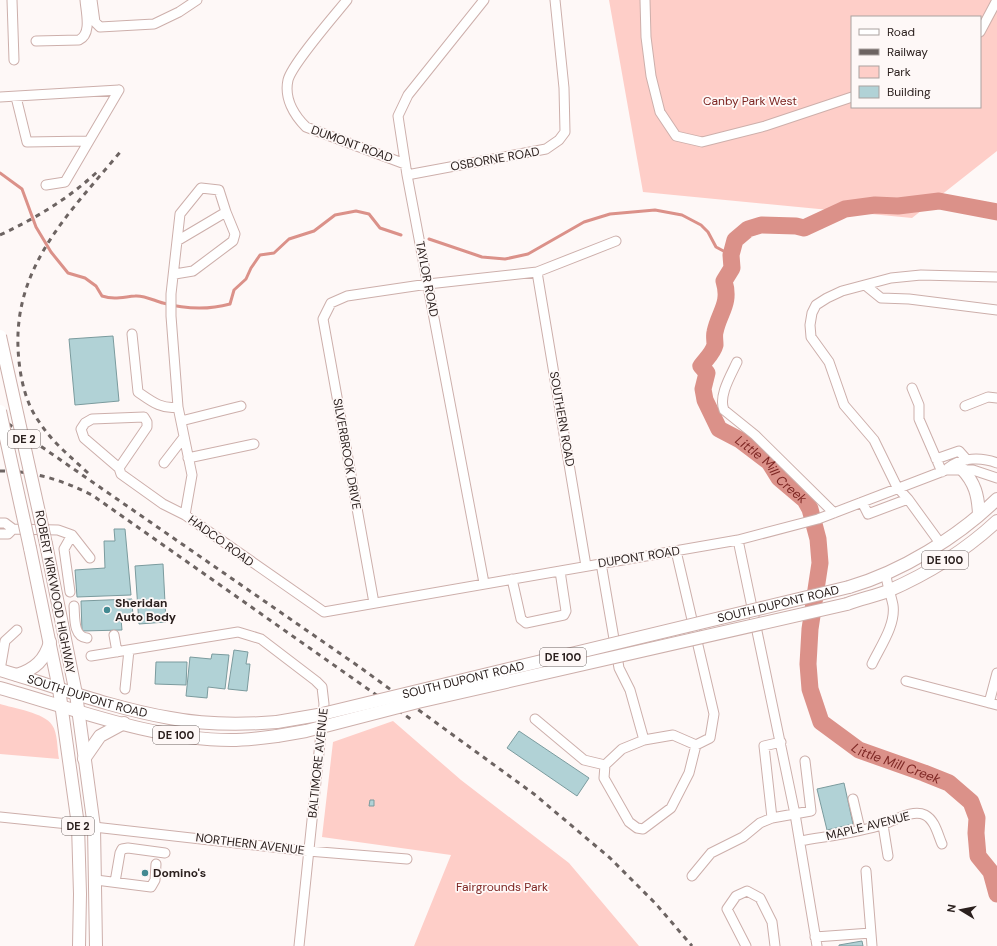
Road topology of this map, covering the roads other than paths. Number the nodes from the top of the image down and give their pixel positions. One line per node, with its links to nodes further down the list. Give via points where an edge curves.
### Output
1 (12, 0): 12 (street)
2 (85, 0): 11 (street, via 87,32 84,37 79,40)
3 (92, 0): 4 (street, via 94,22 100,27 154,24)
4 (197, 0)
5 (347, 0): 17 (street, DUMONT ROAD, via 288,79 291,106 306,127)
6 (484, 0): 17 (street, TAYLOR ROAD, via 408,95 398,116)
7 (555, 0): 18 (street, OSBORNE ROAD, via 564,88 565,132 559,140 546,149)
8 (645, 0): 15 (street, via 651,76 660,112 676,136 702,142 765,126)
9 (997, 0): 10 (street)
10 (981, 30)
11 (36, 41)
12 (14, 60)
13 (16, 96): 14 (street); 16 (street, via 27,142); 16 (street, via 119,90)
14 (0, 97)
15 (851, 97)
16 (89, 141): 19 (street, via 65,182)
17 (405, 164): 18 (street, TAYLOR ROAD)
18 (407, 175): 26 (street, TAYLOR ROAD)
19 (46, 185)
20 (226, 212): 21 (street); 21 (street, HADCO ROAD, via 219,190 201,188 180,214); 24 (street, via 235,234 233,241 193,271)
21 (177, 241): 24 (street, HADCO ROAD)
22 (616, 241): 23 (street)
23 (537, 272): 26 (street); 66 (street, SOUTHERN ROAD)
24 (175, 274): 36 (street, HADCO ROAD, via 171,294 171,316)
25 (997, 277): 27 (street, via 921,275 891,278)
26 (428, 284): 70 (street, TAYLOR ROAD); 73 (street, SILVERBROOK DRIVE, via 347,296 329,306 323,319)
27 (865, 285): 28 (street, via 881,298); 49 (street, via 842,291 816,304 810,324 811,337 829,362 844,405 874,440)
28 (997, 310)
29 (132, 334): 36 (street, via 138,392 159,406 169,409)
30 (0, 336): 91 (main road, ROBERT KIRKWOOD HIGHWAY / DE 2, bridge)
31 (737, 362): 53 (street, via 723,399 724,410 756,435)
32 (912, 388): 42 (street, via 919,405 919,419)
33 (997, 398): 35 (street, via 988,397)
34 (241, 406): 38 (street)
35 (965, 406)
36 (178, 407): 38 (street, HADCO ROAD)
37 (0, 411): 79 (main road, ROBERT KIRKWOOD HIGHWAY / DE 2, bridge)
38 (181, 421): 39 (street, HADCO ROAD)
39 (184, 437): 41 (street, HADCO ROAD); 43 (street)
40 (254, 444): 41 (street)
41 (188, 458): 55 (street, HADCO ROAD, via 192,475)
42 (936, 459): 45 (street, via 960,451); 47 (street)
43 (164, 462)
44 (997, 463): 45 (street, DUPONT ROAD, via 983,459)
45 (964, 464): 47 (street, DUPONT ROAD); 48 (street, DUPONT ROAD); 54 (main road, via 978,495)
46 (119, 468): 46 (street, via 147,428 144,417 92,419 85,423 81,430 84,438); 55 (street, via 126,478 163,504)
47 (944, 471): 49 (street, DUPONT ROAD)
48 (997, 478)
49 (897, 487): 50 (street); 52 (street, DUPONT ROAD)
50 (908, 499): 52 (street, via 868,514); 62 (street)
51 (997, 499): 54 (main road, SOUTH DUPONT ROAD / DE 100)
52 (862, 502): 53 (street, DUPONT ROAD)
53 (834, 513): 61 (street, DUPONT ROAD)
54 (979, 514): 62 (main road, SOUTH DUPONT ROAD / DE 100)
55 (185, 515): 75 (street, HADCO ROAD)
56 (997, 521): 71 (main road, SOUTH DUPONT ROAD / DE 100, via 942,562)
57 (0, 523): 58 (street, via 5,523)
58 (13, 529): 59 (street, via 8,534); 60 (street, via 58,530)
59 (0, 534)
60 (72, 535): 64 (street); 72 (street, via 64,549)
61 (738, 540): 63 (street, DUPONT ROAD); 98 (street)
62 (940, 543): 68 (main road, SOUTH DUPONT ROAD / DE 100)
63 (676, 551): 65 (street, DUPONT ROAD); 99 (street, via 714,714 710,738)
64 (90, 558)
65 (601, 563): 66 (street, DUPONT ROAD); 97 (street, via 619,668 630,690)
66 (586, 566): 67 (street, DUPONT ROAD)
67 (560, 571): 69 (street, DUPONT ROAD); 69 (street, via 566,611 564,615 526,623 521,619)
68 (886, 574): 71 (street); 91 (main road, SOUTH DUPONT ROAD / DE 100, bridge, via 848,587 332,712 277,722 227,724 172,719)
69 (512, 579): 70 (street, DUPONT ROAD)
70 (484, 584): 73 (street, DUPONT ROAD)
71 (888, 591): 83 (street, via 893,605 893,616); 96 (main road, SOUTH DUPONT ROAD / DE 100, bridge, via 847,604 418,702 306,732 232,740 201,738)
72 (70, 592)
73 (374, 603): 75 (street, DUPONT ROAD)
74 (74, 606): 78 (street, via 77,633)
75 (324, 612)
76 (17, 630): 84 (street, via 5,641)
77 (114, 635): 81 (street)
78 (87, 638)
79 (50, 641): 86 (main road, via 38,665); 89 (main road, ROBERT KIRKWOOD HIGHWAY / DE 2)
80 (129, 650): 81 (street, BALTIMORE AVENUE); 90 (street); 115 (street, BALTIMORE AVENUE, via 238,632 260,639 316,680 322,687 324,704)
81 (117, 652): 82 (street, BALTIMORE AVENUE)
82 (91, 656)
83 (872, 664)
84 (0, 670): 86 (main road, SOUTH DUPONT ROAD / DE 100)
85 (997, 673): 92 (street)
86 (17, 675): 89 (main road, SOUTH DUPONT ROAD / DE 100)
87 (906, 681): 92 (street)
88 (0, 688): 93 (main road, SOUTH DUPONT ROAD / DE 100)
89 (59, 689): 91 (main road, SOUTH DUPONT ROAD / DE 100); 93 (main road, ROBERT KIRKWOOD HIGHWAY / DE 2)
90 (125, 689)
91 (76, 694): 94 (main road, ROBERT KIRKWOOD HIGHWAY / DE 2)
92 (993, 704)
93 (62, 706): 94 (main road, SOUTH DUPONT ROAD / DE 100); 107 (main road, ROBERT KIRKWOOD HIGHWAY / DE 2)
94 (78, 710): 96 (main road, SOUTH DUPONT ROAD / DE 100); 100 (main road, ROBERT KIRKWOOD HIGHWAY / DE 2)
95 (535, 719): 102 (street, via 584,760)
96 (124, 723): 100 (main road, via 100,736)
97 (644, 740): 99 (street, via 673,735); 102 (street, via 622,748)
98 (781, 742): 104 (street); 106 (street, via 764,746)
99 (696, 746): 102 (street, via 689,773 672,808 643,829 629,822 604,778)
100 (84, 759): 109 (main road, ROBERT KIRKWOOD HIGHWAY / DE 2)
101 (805, 761): 104 (street, via 811,811)
102 (605, 765)
103 (853, 799): 110 (street)
104 (795, 814): 106 (street); 112 (street)
105 (0, 817): 107 (street)
106 (772, 818): 121 (street, via 743,838 711,853)
107 (78, 825): 124 (main road, ROBERT KIRKWOOD HIGHWAY / DE 2)
108 (883, 825): 110 (street, MAPLE AVENUE); 113 (street, MAPLE AVENUE, via 907,815 924,814 930,818); 117 (street)
109 (94, 827): 111 (street, NORTHERN AVENUE); 122 (main road, ROBERT KIRKWOOD HIGHWAY / DE 2)
110 (860, 829): 112 (street, MAPLE AVENUE)
111 (155, 833): 114 (street); 115 (street, NORTHERN AVENUE)
112 (800, 842): 126 (street)
113 (942, 844)
114 (153, 851): 116 (street); 123 (street, via 122,849)
115 (308, 851): 118 (street, NORTHERN AVENUE); 130 (street, BALTIMORE AVENUE)
116 (165, 852)
117 (888, 856)
118 (407, 859)
119 (156, 864): 123 (street, via 155,880 150,887)
120 (866, 871): 125 (street)
121 (692, 876)
122 (96, 880): 123 (street); 129 (main road, ROBERT KIRKWOOD HIGHWAY / DE 2)
123 (115, 882)
124 (80, 920): 127 (main road, ROBERT KIRKWOOD HIGHWAY / DE 2); 128 (main road)
125 (871, 933): 126 (street); 133 (street)
126 (816, 941)
127 (79, 946)
128 (84, 946)
129 (96, 946)
130 (299, 946)
131 (746, 946): 132 (street, via 727,909 736,896 747,892 760,898 772,922)
132 (776, 946)
133 (872, 946)

